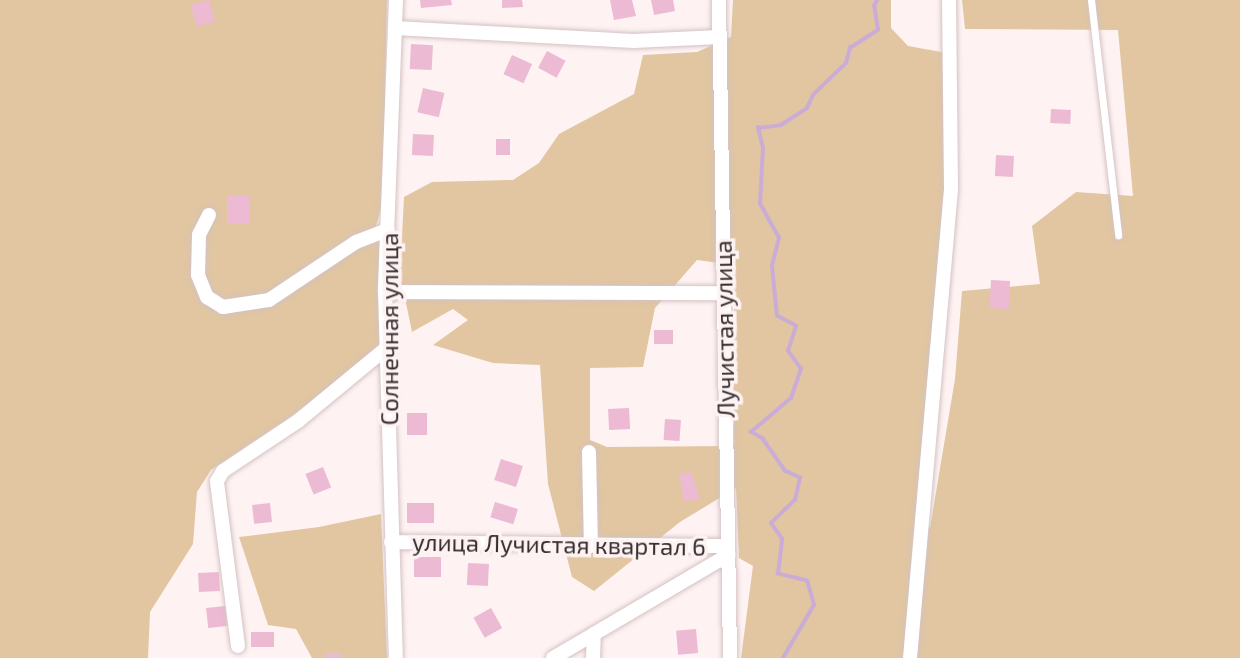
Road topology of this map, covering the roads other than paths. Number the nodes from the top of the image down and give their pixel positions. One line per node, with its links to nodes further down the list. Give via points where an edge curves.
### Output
1 (396, 0): 5 (street, Солнечная улица)
2 (719, 0): 6 (street, Лучистая улица)
3 (949, 0): 23 (street, via 951,188)
4 (1091, 0): 9 (lane)
5 (395, 28): 6 (street, via 634,41); 8 (street, Солнечная улица)
6 (719, 37): 11 (street, Лучистая улица)
7 (209, 215): 8 (street, via 200,235 198,275 207,298 223,307 269,300 356,242)
8 (388, 230): 10 (street, Солнечная улица)
9 (1118, 235)
10 (385, 292): 11 (street); 12 (street, Солнечная улица)
11 (723, 293): 16 (street, Лучистая улица)
12 (389, 346): 14 (street, Солнечная улица); 18 (street, via 298,421 223,471 216,481)
13 (589, 452): 15 (street)
14 (391, 542): 15 (street, улица Лучистая квартал 6); 19 (street, Солнечная улица)
15 (591, 546): 16 (street, улица Лучистая квартал 6)
16 (728, 550): 17 (street); 22 (street, Лучистая улица)
17 (594, 634): 20 (street); 21 (street)
18 (238, 646)
19 (396, 658)
20 (553, 658)
21 (593, 658)
22 (730, 658)
23 (911, 658)

